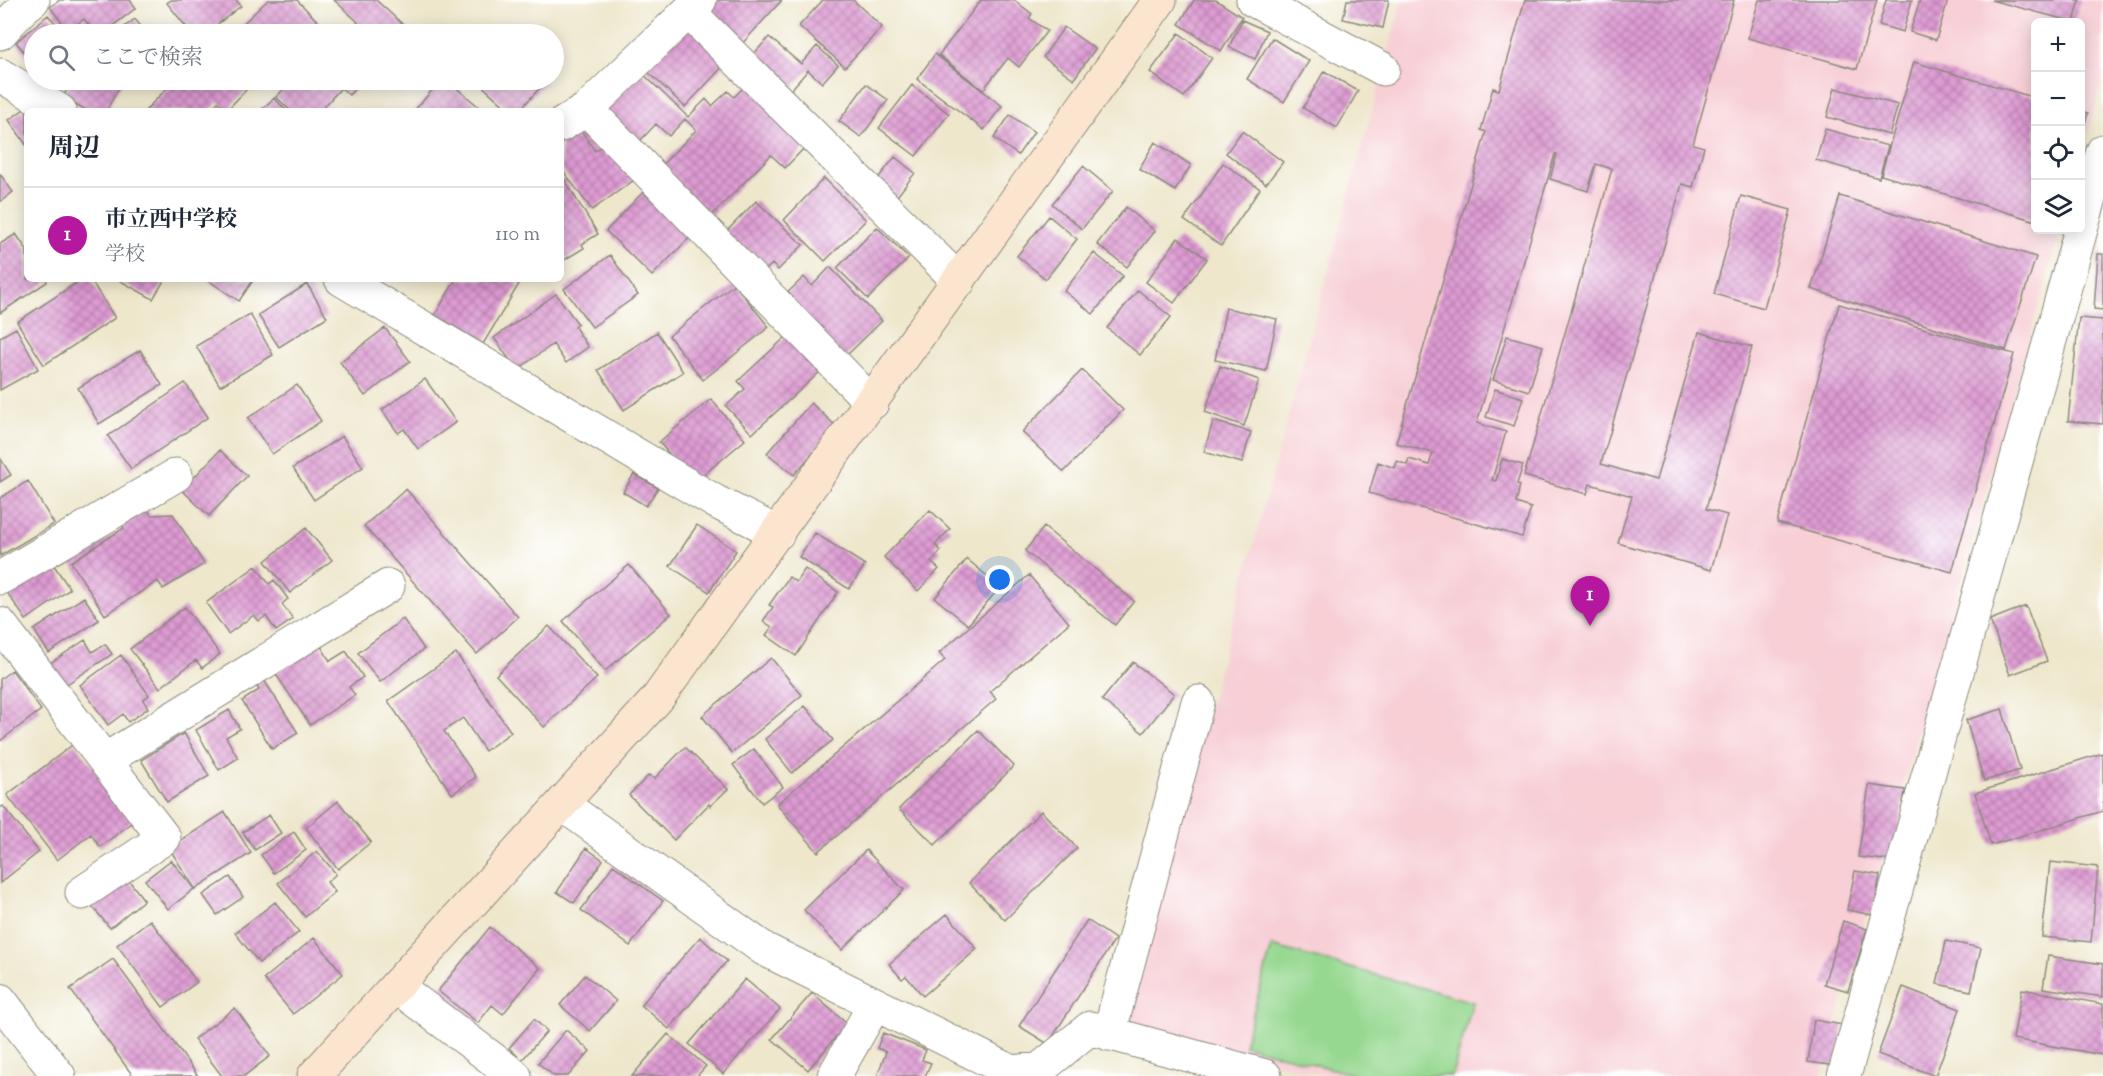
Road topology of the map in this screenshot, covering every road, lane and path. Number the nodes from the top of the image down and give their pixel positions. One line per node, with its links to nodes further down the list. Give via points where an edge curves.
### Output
1 (33, 0): 5 (street)
2 (1160, 0): 12 (street)
3 (1253, 0): 6 (street)
4 (695, 6): 9 (street); 12 (street)
5 (0, 33)
6 (1383, 69)
7 (1, 77): 8 (street)
8 (55, 108)
9 (574, 117): 14 (street)
10 (2103, 152): 11 (street)
11 (2092, 229): 33 (street)
12 (959, 281): 14 (street)
13 (346, 282): 16 (street, via 716,502)
14 (872, 403): 16 (street)
15 (176, 475): 17 (street)
16 (778, 533): 22 (street, via 657,699)
17 (0, 578)
18 (388, 586): 21 (street)
19 (6, 644): 21 (street)
20 (1198, 702): 27 (street)
21 (105, 760): 23 (street, via 164,838)
22 (562, 805): 24 (street); 26 (street, via 764,949)
23 (82, 893)
24 (396, 986): 30 (street); 31 (street)
25 (0, 1000): 29 (street)
26 (875, 1004): 27 (street, via 1012,1072 1040,1069 1090,1028); 32 (street)
27 (1109, 1034): 28 (street)
28 (1260, 1075)
29 (59, 1076)
30 (314, 1076)
31 (515, 1076)
32 (834, 1076)
33 (1844, 1076)

